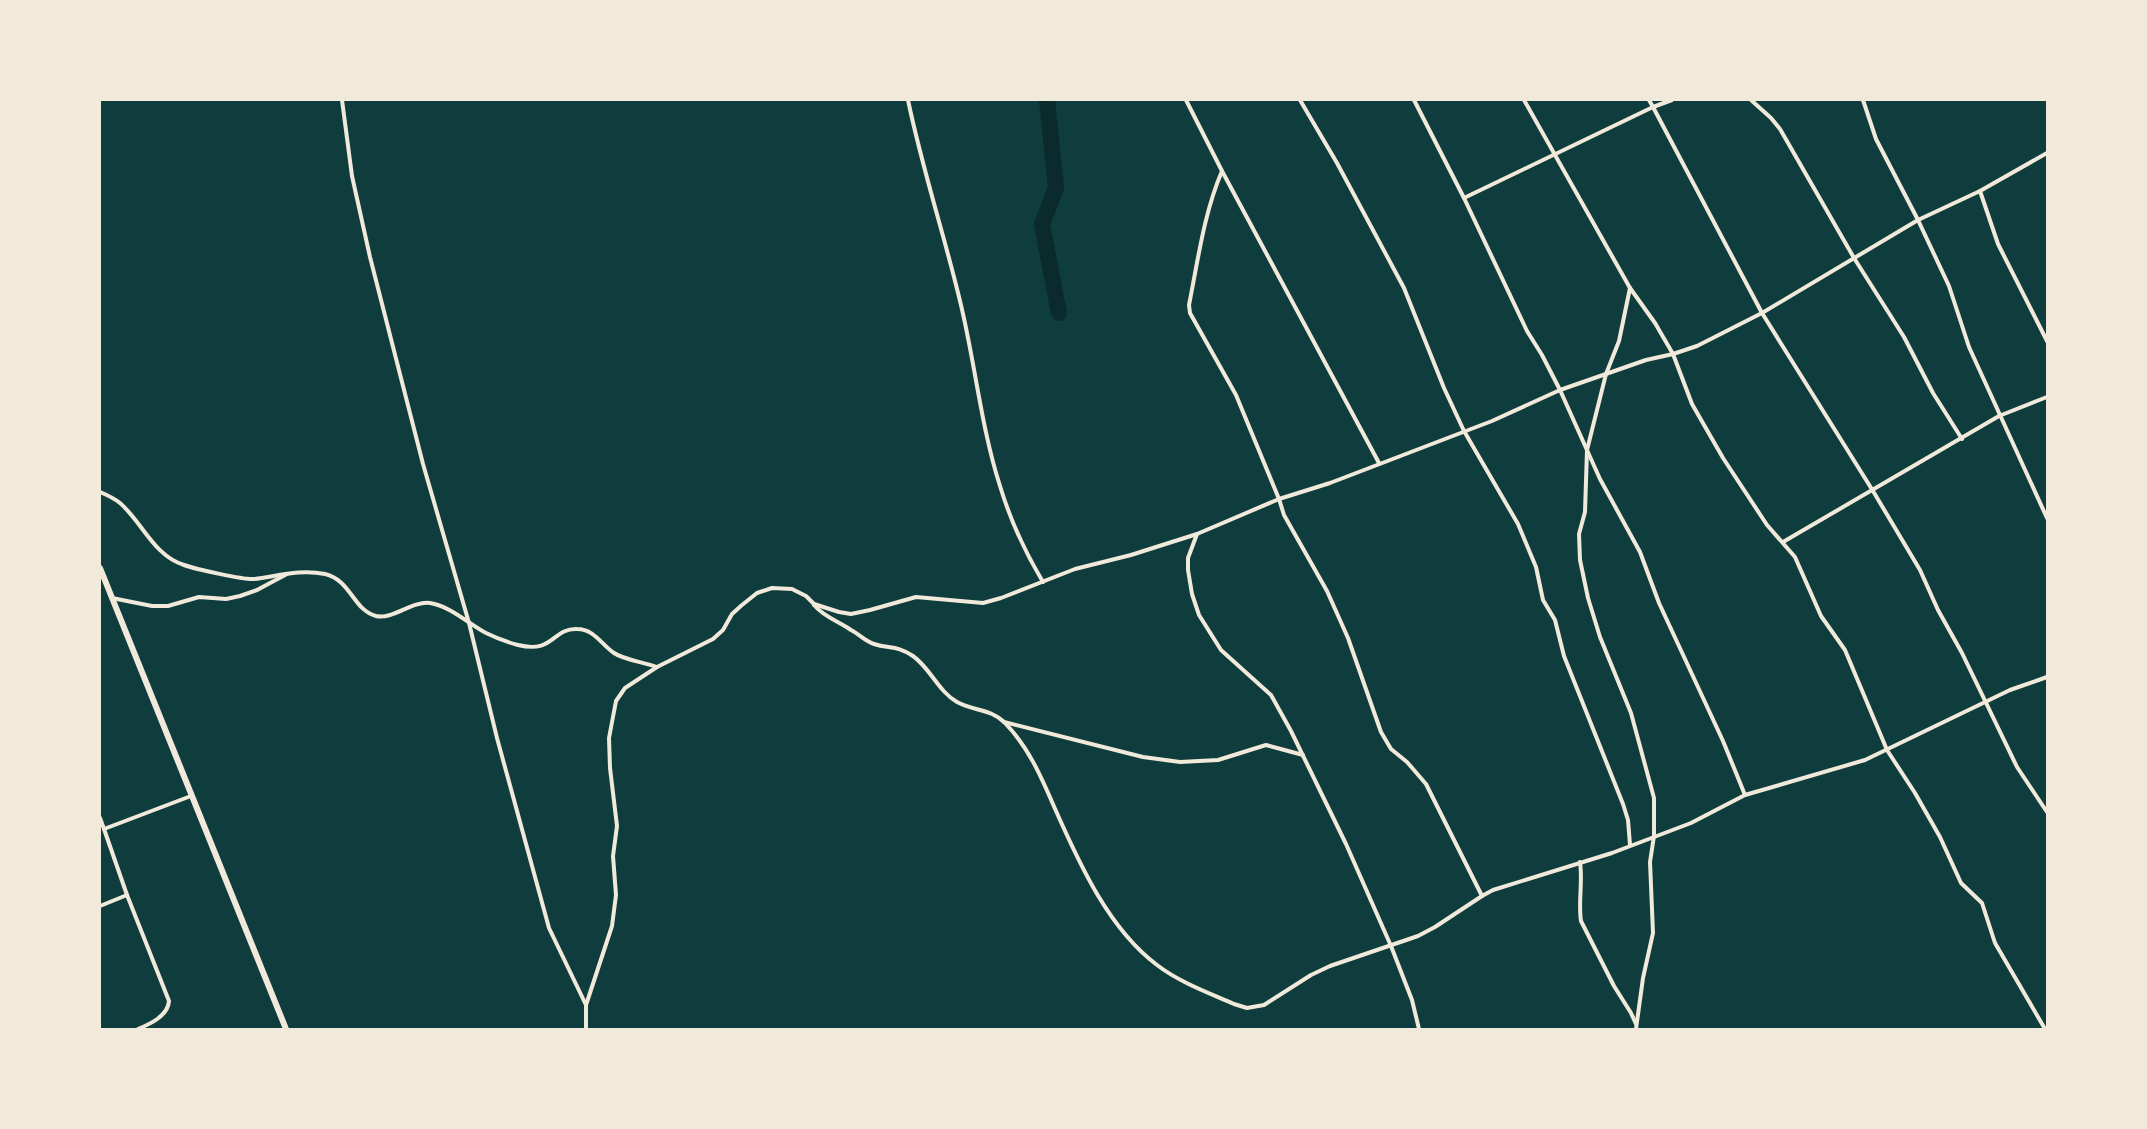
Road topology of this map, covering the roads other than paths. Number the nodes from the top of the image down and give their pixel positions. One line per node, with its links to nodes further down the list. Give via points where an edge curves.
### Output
1 (342, 100): 42 (street, via 352,176 370,257)
2 (908, 100): 39 (street, via 960,300 984,424 1000,486 1025,548)
3 (1186, 100): 14 (street)
4 (1300, 100): 27 (street, via 1404,288)
5 (1414, 100): 16 (street)
6 (1524, 100): 13 (street)
7 (1649, 100): 11 (street)
8 (1672, 100): 11 (street)
9 (1751, 100): 18 (street, via 1780,129)
10 (1863, 100): 17 (street, via 1876,139)
11 (1653, 107): 13 (street); 20 (street)
12 (2047, 153): 15 (street)
13 (1553, 154): 16 (street); 19 (street)
14 (1222, 171): 30 (street); 33 (street, via 1208,213 1190,313 1236,395)
15 (1980, 191): 17 (street); 21 (street, via 1998,244)
16 (1464, 198): 24 (street, via 1527,331)
17 (1918, 220): 18 (street); 26 (street, via 1948,286 1969,347)
18 (1854, 258): 20 (street); 28 (street)
19 (1630, 288): 22 (street, via 1656,323); 23 (street, via 1619,341)
20 (1762, 313): 22 (street, via 1697,346); 31 (street)
21 (2047, 341)
22 (1673, 354): 23 (street); 36 (street, via 1692,404 1723,458 1767,526)
23 (1606, 374): 24 (street); 29 (street)
24 (1560, 390): 27 (street); 29 (street)
25 (2047, 397): 26 (street)
26 (1999, 416): 28 (street); 34 (street)
27 (1464, 431): 30 (street); 55 (street, via 1529,548 1543,600 1555,620 1564,656 1623,804)
28 (1962, 439): 31 (street)
29 (1587, 450): 50 (street, via 1640,552 1659,603); 54 (street, via 1585,512 1579,534 1580,560 1600,637 1631,713 1643,756 1654,798)
30 (1379, 463): 33 (street)
31 (1873, 491): 36 (street); 45 (street, via 1920,570)
32 (100, 492): 38 (street, via 120,504 149,540 178,563 243,579)
33 (1279, 499): 35 (street); 58 (street, via 1284,515 1327,591 1348,638 1381,732 1391,749 1426,784)
34 (2047, 518)
35 (1197, 534): 39 (street, via 1075,569); 48 (street, via 1188,558 1188,570 1199,615 1221,650 1271,695)
36 (1783, 542): 47 (street, via 1796,557 1824,622 1845,650)
37 (100, 568): 40 (main road)
38 (291, 572): 40 (street, via 258,590 226,599 199,597 168,606 152,606); 42 (street, via 327,574 350,591 360,606 376,616 423,603 442,606)
39 (1043, 582): 41 (street, via 983,603 916,597 851,614)
40 (112, 598): 49 (main road)
41 (814, 604): 43 (street, via 792,590 772,588 757,594 732,614 713,639); 46 (street, via 824,614 863,638 904,651 915,658 956,702 997,716)
42 (469, 623): 43 (street, via 500,639 534,648 569,630 585,630 613,653); 61 (street, via 549,928)
43 (657, 667): 61 (street, via 626,688 616,701 613,712 609,738 616,826 613,856 616,895 612,926)
44 (2047, 677): 45 (street)
45 (1985, 703): 47 (street); 51 (street, via 2017,768)
46 (1004, 722): 48 (street, via 1143,757 1180,762 1218,760 1266,745); 60 (street, via 1037,766 1102,900 1126,935 1158,966 1234,1004 1256,1008 1324,969)
47 (1887, 750): 50 (street, via 1865,760); 67 (street, via 1924,808 1961,883 1982,903 1995,943)
48 (1303, 755): 60 (street)
49 (191, 796): 53 (street); 63 (main road)
50 (1745, 796): 54 (street, via 1691,823)
51 (2047, 812)
52 (100, 818): 53 (street)
53 (104, 829): 57 (street)
54 (1654, 836): 55 (street); 66 (street, via 1650,862 1653,933)
55 (1630, 845): 56 (street)
56 (1580, 862): 58 (street); 66 (street, via 1581,921 1614,986 1632,1013)
57 (127, 895): 59 (street); 62 (street, via 169,1000 164,1014)
58 (1482, 896): 60 (street, via 1435,927)
59 (100, 906)
60 (1391, 946): 65 (street, via 1412,1000)
61 (586, 1005): 64 (street)
62 (138, 1029)
63 (286, 1029)
64 (586, 1029)
65 (1419, 1029)
66 (1636, 1029)
67 (2045, 1029)

